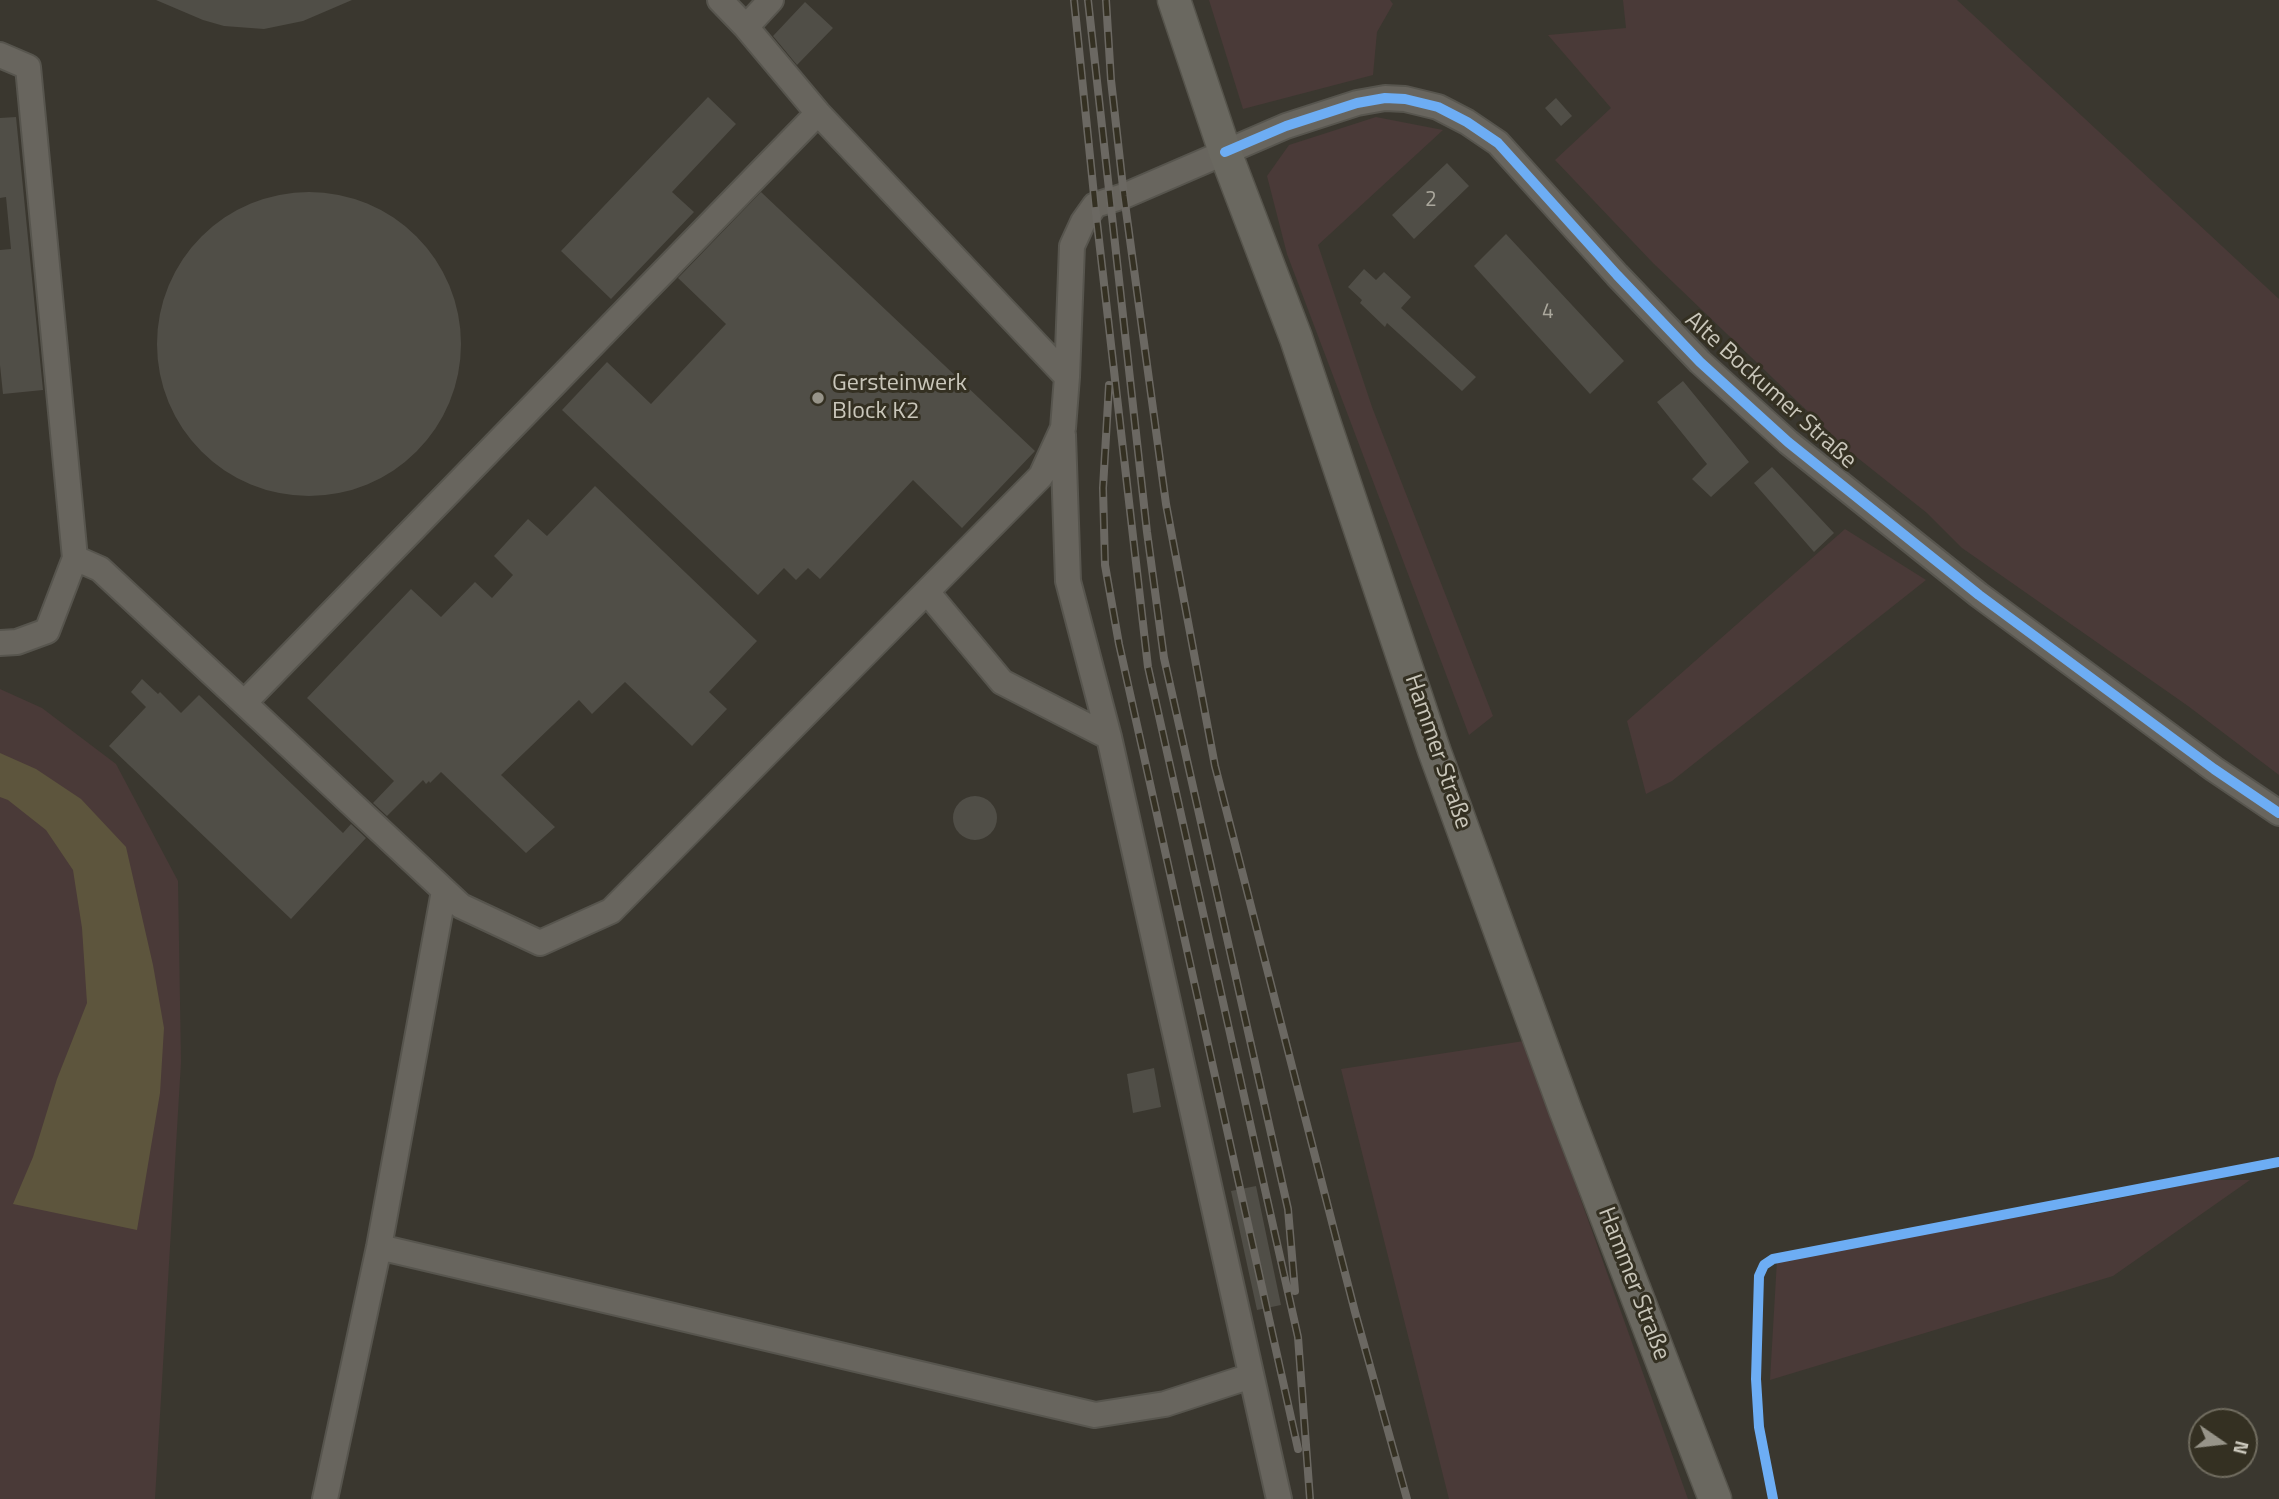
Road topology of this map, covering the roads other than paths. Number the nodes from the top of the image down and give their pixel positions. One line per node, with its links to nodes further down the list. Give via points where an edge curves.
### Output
1 (720, 0): 4 (street)
2 (771, 0): 4 (street)
3 (1174, 0): 7 (main road, Hammer Straße)
4 (746, 27): 6 (street)
5 (0, 54): 10 (street, via 28,66)
6 (818, 113): 8 (street); 13 (street)
7 (1226, 152): 8 (street, Alte Bockumer Straße, via 1095,205 1090,212 1072,246); 15 (street, Alte Bockumer Straße, via 1286,126 1385,98 1438,107 1467,122 1498,143 1700,362 1788,442 1979,595); 22 (main road, Hammer Straße, via 1296,338 1434,750)
8 (1067, 377): 9 (street, Alte Bockumer Straße)
9 (1063, 428): 11 (street, via 1041,476); 14 (street, via 1068,581)
10 (75, 558): 12 (street, via 47,631); 13 (street, via 100,569)
11 (927, 592): 14 (street, via 1002,682); 16 (street, via 611,911 540,943 461,906)
12 (0, 643)
13 (244, 704): 16 (street)
14 (1109, 737): 18 (street)
15 (2279, 813)
16 (444, 891): 17 (street)
17 (379, 1247): 18 (street, via 1095,1415 1165,1404); 19 (street)
18 (1251, 1376): 21 (street)
19 (327, 1487): 20 (street)
20 (311, 1499)
21 (1279, 1499)
22 (1715, 1499)

